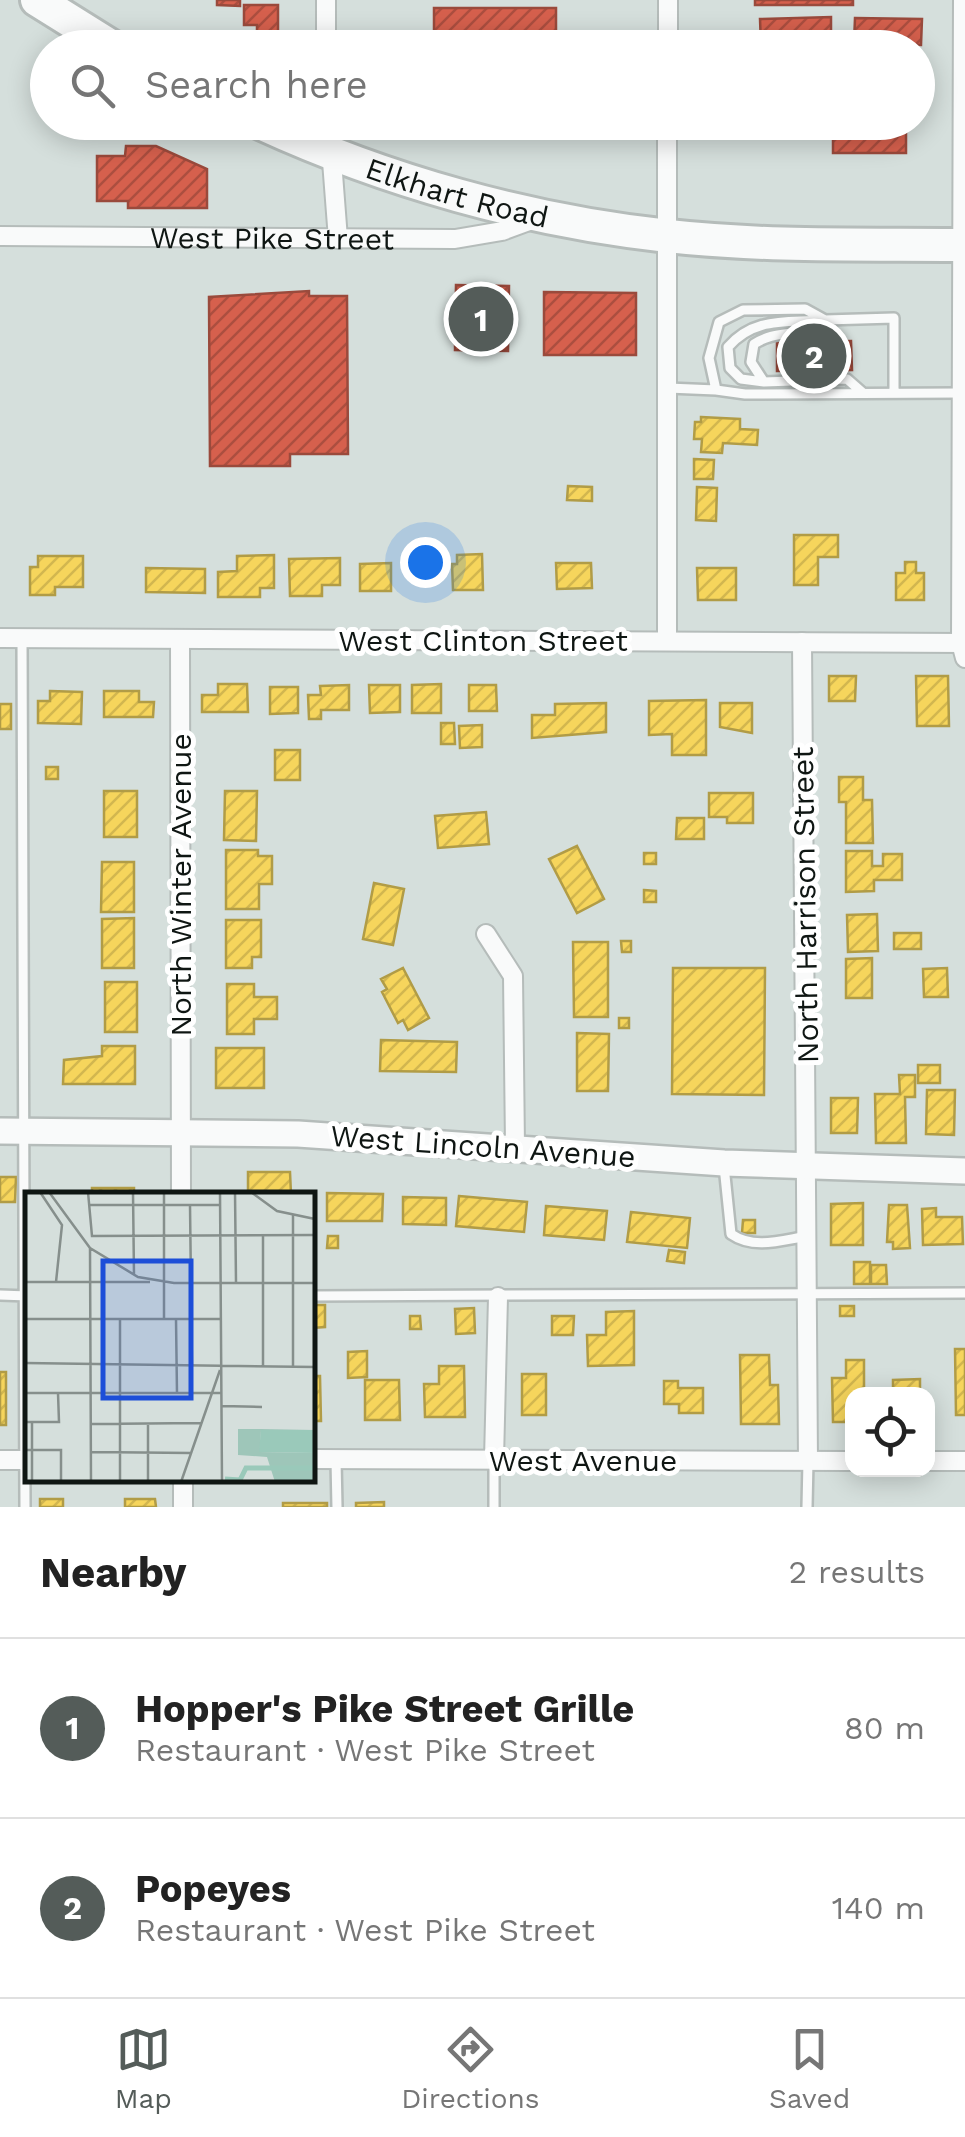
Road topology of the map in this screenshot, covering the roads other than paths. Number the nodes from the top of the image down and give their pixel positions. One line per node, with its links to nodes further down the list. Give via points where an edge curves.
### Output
1 (37, 0): 5 (highway)
2 (326, 0): 6 (street)
3 (668, 0): 7 (street)
4 (962, 0): 8 (street)
5 (85, 30)
6 (326, 30)
7 (668, 30)
8 (964, 114): 16 (street)
9 (331, 140): 15 (street)
10 (337, 140): 12 (highway, Elkhart Road, via 430,186)
11 (667, 140): 14 (street)
12 (542, 216): 14 (highway, Elkhart Road); 15 (street, West Pike Street, via 456,240)
13 (0, 236): 15 (street, West Pike Street)
14 (668, 236): 16 (highway); 19 (street)
15 (338, 239)
16 (964, 245): 23 (street)
17 (825, 320): 18 (lane, via 810,332 769,334 754,344 751,362); 18 (lane, via 757,323 739,334 728,347 730,368 741,379); 20 (lane, via 805,309 743,310 719,322 708,358); 22 (lane, via 894,318)
18 (764, 382): 21 (lane, via 847,379)
19 (668, 388): 20 (lane); 28 (street)
20 (716, 390): 21 (lane)
21 (863, 393): 22 (lane)
22 (894, 393): 23 (lane)
23 (960, 393): 24 (street)
24 (963, 415): 30 (street)
25 (0, 638): 26 (street, West Clinton Street)
26 (22, 638): 27 (street, West Clinton Street); 32 (lane)
27 (180, 639): 28 (street, West Clinton Street); 33 (street, North Winter Avenue)
28 (668, 641): 29 (street, West Clinton Street)
29 (802, 642): 30 (street, West Clinton Street); 36 (street, North Harrison Street)
30 (964, 648)
31 (486, 934): 34 (street, via 514,976)
32 (13, 1131): 33 (street, West Lincoln Avenue); 40 (lane)
33 (180, 1132): 34 (street, West Lincoln Avenue); 38 (street, North Winter Avenue)
34 (515, 1146): 35 (street, West Lincoln Avenue)
35 (724, 1163): 36 (street, West Lincoln Avenue); 39 (lane, via 731,1234 762,1244)
36 (807, 1168): 37 (street, West Lincoln Avenue); 39 (street, North Harrison Street)
37 (965, 1171)
38 (181, 1192)
39 (808, 1236): 42 (street, North Harrison Street)
40 (25, 1272)
41 (965, 1293): 42 (lane)
42 (809, 1294): 44 (lane); 48 (street, North Harrison Street)
43 (315, 1296): 44 (lane)
44 (498, 1297): 47 (street)
45 (315, 1459): 46 (street, West Avenue)
46 (336, 1459): 47 (street, West Avenue); 54 (lane)
47 (494, 1459): 48 (street, West Avenue); 55 (lane)
48 (808, 1461): 49 (street, West Avenue); 56 (lane)
49 (845, 1461)
50 (935, 1461): 51 (street)
51 (965, 1461)
52 (25, 1482): 53 (lane)
53 (24, 1507)
54 (336, 1507)
55 (494, 1507)
56 (806, 1507)

